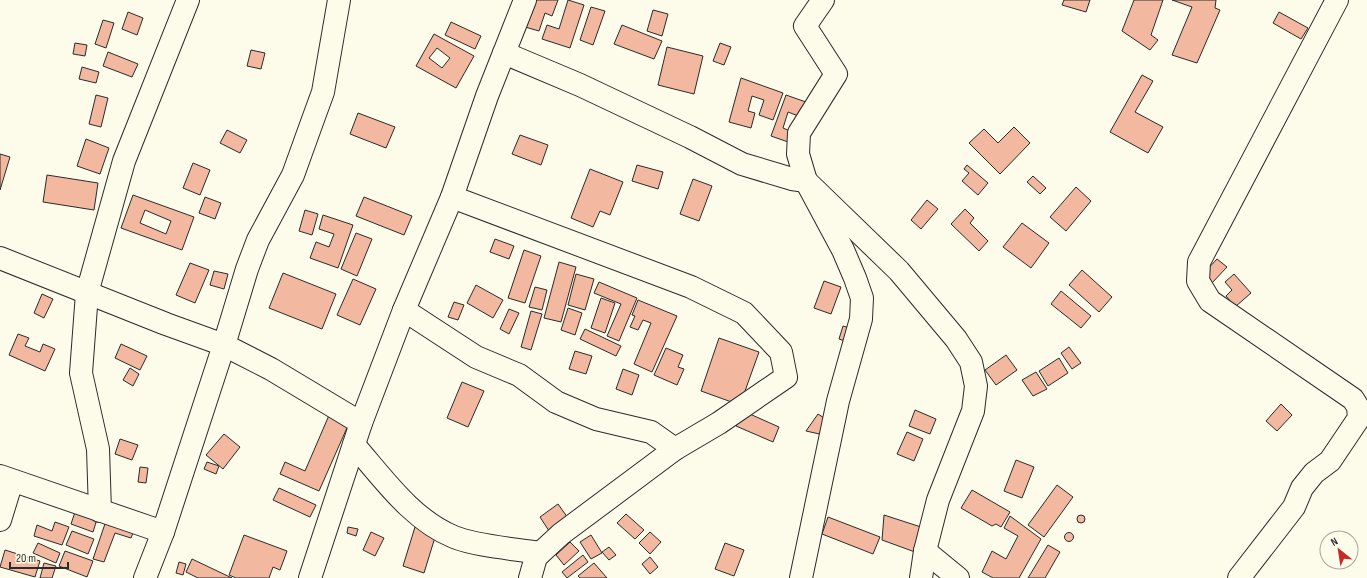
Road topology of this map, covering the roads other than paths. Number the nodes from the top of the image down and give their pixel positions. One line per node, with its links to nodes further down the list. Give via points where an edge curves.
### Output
1 (188, 0): 10 (street, via 124,161)
2 (339, 0): 12 (street, via 320,98 293,175 258,240)
3 (525, 0): 6 (street)
4 (823, 0): 7 (street, via 805,26 836,74 799,133 798,154)
5 (1337, 0): 28 (street, via 1199,262 1198,281 1210,301 1353,398 1358,407 1359,418 1330,461 1314,473 1302,488 1294,507)
6 (504, 53): 7 (street, via 587,88 742,164); 8 (street)
7 (806, 181): 20 (street, via 899,270 956,339 971,362 976,386 973,411 938,500); 25 (street, via 842,250 862,298 861,319 838,402)
8 (452, 197): 11 (street); 15 (street, via 691,287 744,313 781,352 786,377 719,423)
9 (0, 258): 10 (street)
10 (87, 293): 12 (street); 17 (street, via 81,373 98,449)
11 (404, 310): 13 (street); 15 (street, via 476,357 519,375 556,402 596,419 651,432)
12 (224, 345): 13 (street, via 271,369); 19 (street)
13 (361, 423): 14 (street)
14 (354, 445): 21 (street, via 415,512 444,532 462,540); 23 (street)
15 (675, 449): 21 (street, via 561,534)
16 (6, 478): 17 (street); 18 (street)
17 (100, 510): 19 (street)
18 (0, 520)
19 (163, 532): 22 (street)
20 (925, 551): 26 (street); 27 (street)
21 (540, 553): 24 (street, via 536,557)
22 (145, 578)
23 (310, 578)
24 (530, 578)
25 (801, 578)
26 (921, 578)
27 (958, 578)
28 (1239, 578)

